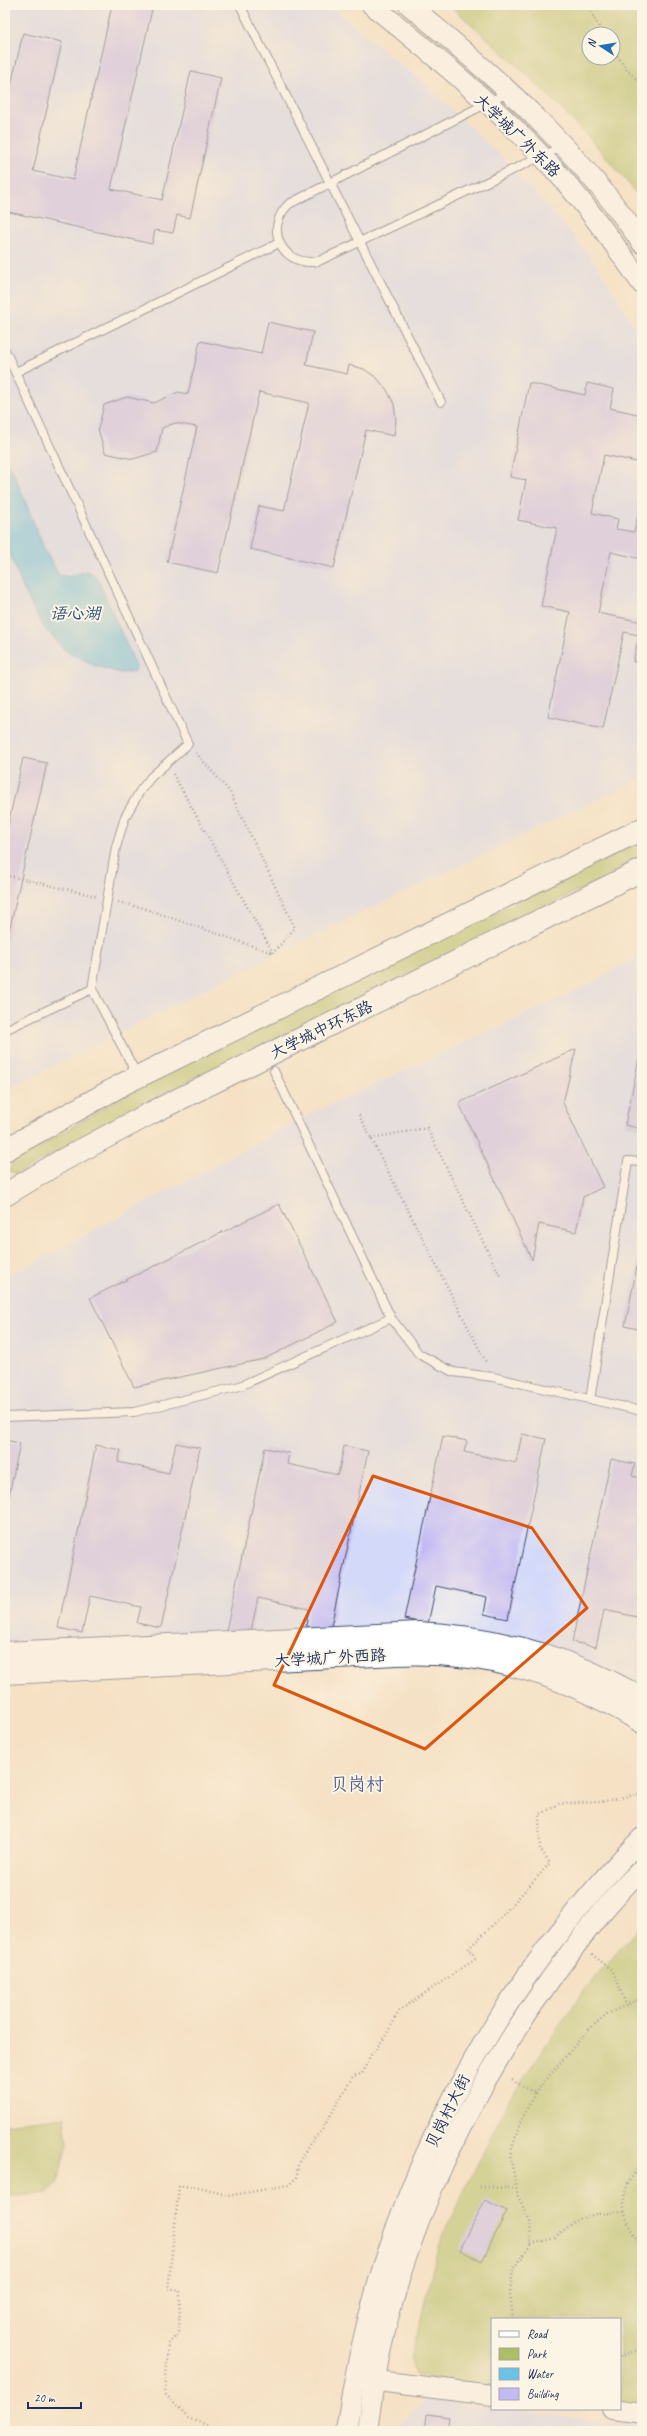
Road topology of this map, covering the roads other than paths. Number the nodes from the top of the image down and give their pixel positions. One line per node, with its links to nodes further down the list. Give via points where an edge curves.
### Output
1 (240, 5): 8 (lane)
2 (372, 5): 5 (street, 大学城广外东路)
3 (409, 5): 4 (street, 大学城广外东路)
4 (510, 92): 5 (lane); 6 (street, 大学城广外东路)
5 (487, 103): 7 (street, 大学城广外东路); 8 (lane)
6 (564, 145): 7 (lane); 11 (street, 大学城广外东路, via 606,193)
7 (542, 156): 9 (lane); 12 (street, 大学城广外东路, via 587,207)
8 (330, 183): 9 (lane); 10 (lane, via 286,208 277,226)
9 (360, 242): 10 (lane, via 319,261 309,262 290,256); 15 (lane)
10 (279, 243): 14 (lane)
11 (642, 243)
12 (642, 284)
13 (5, 350): 14 (lane)
14 (16, 372): 18 (lane, via 188,744 166,762 140,791 125,816 116,847)
15 (441, 402)
16 (642, 830): 21 (main road)
17 (642, 870): 24 (main road, 大学城中环东路, via 151,1113)
18 (92, 989): 19 (lane); 21 (lane)
19 (5, 1030)
20 (274, 1071): 25 (lane)
21 (137, 1077): 22 (main road)
22 (5, 1150)
23 (642, 1162): 26 (lane, via 628,1161)
24 (5, 1194)
25 (391, 1318): 26 (lane, via 419,1354 453,1372 493,1377); 28 (lane, via 240,1386 134,1412)
26 (590, 1400): 27 (lane)
27 (642, 1412)
28 (5, 1417)
29 (5, 1653): 31 (main road, 大学城广外西路, via 418,1633 454,1635 511,1645 562,1660)
30 (5, 1673): 32 (main road, 大学城广外西路, via 404,1653 452,1655 507,1664 555,1678 610,1703)
31 (642, 1699)
32 (641, 1722)
33 (642, 1838): 35 (street, 贝岗村大街, via 606,1876 551,1942 466,2071 436,2131 403,2208 370,2310)
34 (642, 1869): 36 (street, 贝岗村大街, via 566,1958 509,2040 476,2096 453,2140 415,2232)
35 (355, 2378): 36 (street); 40 (street, 贝岗村大街)
36 (374, 2380): 37 (street); 41 (street, 贝岗村大街)
37 (491, 2394)
38 (620, 2410): 39 (street)
39 (642, 2413)
40 (346, 2431)
41 (366, 2431)

